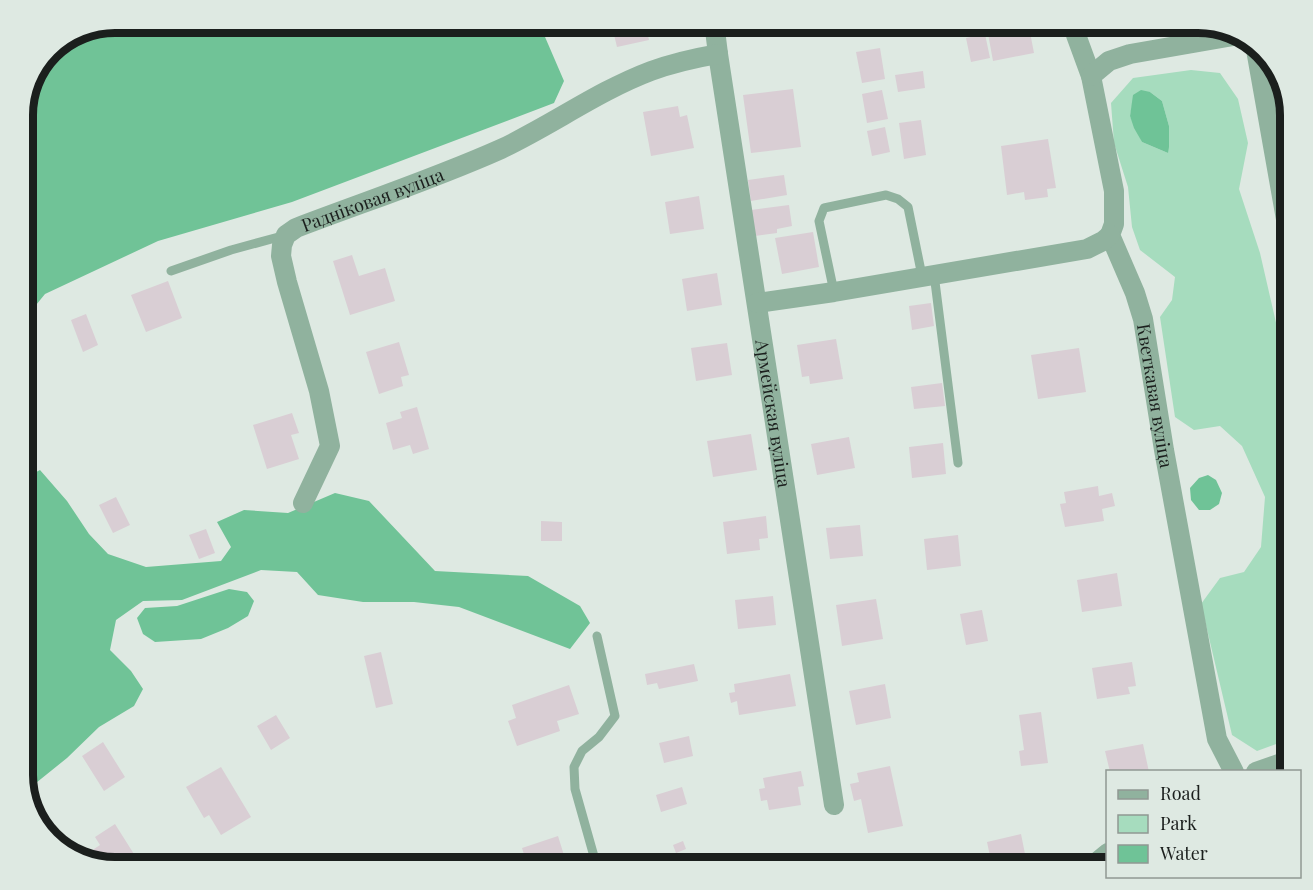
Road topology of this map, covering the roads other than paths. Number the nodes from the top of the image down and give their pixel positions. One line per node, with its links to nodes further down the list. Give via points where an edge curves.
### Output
1 (715, 33): 4 (street, Армейская вуліца)
2 (1076, 33): 6 (street)
3 (1224, 38): 6 (street, via 1130,54 1109,61)
4 (718, 54): 8 (street, Радніковая вуліца, via 651,71 502,148); 13 (street, Армейская вуліца)
5 (1258, 59): 7 (street)
6 (1090, 76): 9 (street, via 1114,191)
7 (1280, 185)
8 (286, 235): 10 (lane); 15 (street, Радніковая вуліца, via 281,255 330,446)
9 (1110, 235): 11 (street, via 1087,249); 18 (street, Кветкавая вуліца, via 1143,319 1216,739)
10 (171, 271)
11 (928, 275): 12 (street); 12 (lane, via 908,207 886,195 824,208 819,221); 14 (lane)
12 (834, 292): 13 (street)
13 (757, 303): 20 (street, Армейская вуліца)
14 (958, 463)
15 (303, 503)
16 (597, 636): 21 (lane, via 615,716 582,751 574,767 575,789)
17 (1280, 763): 19 (street)
18 (1233, 770)
19 (1259, 770)
20 (834, 805)
21 (594, 857)

